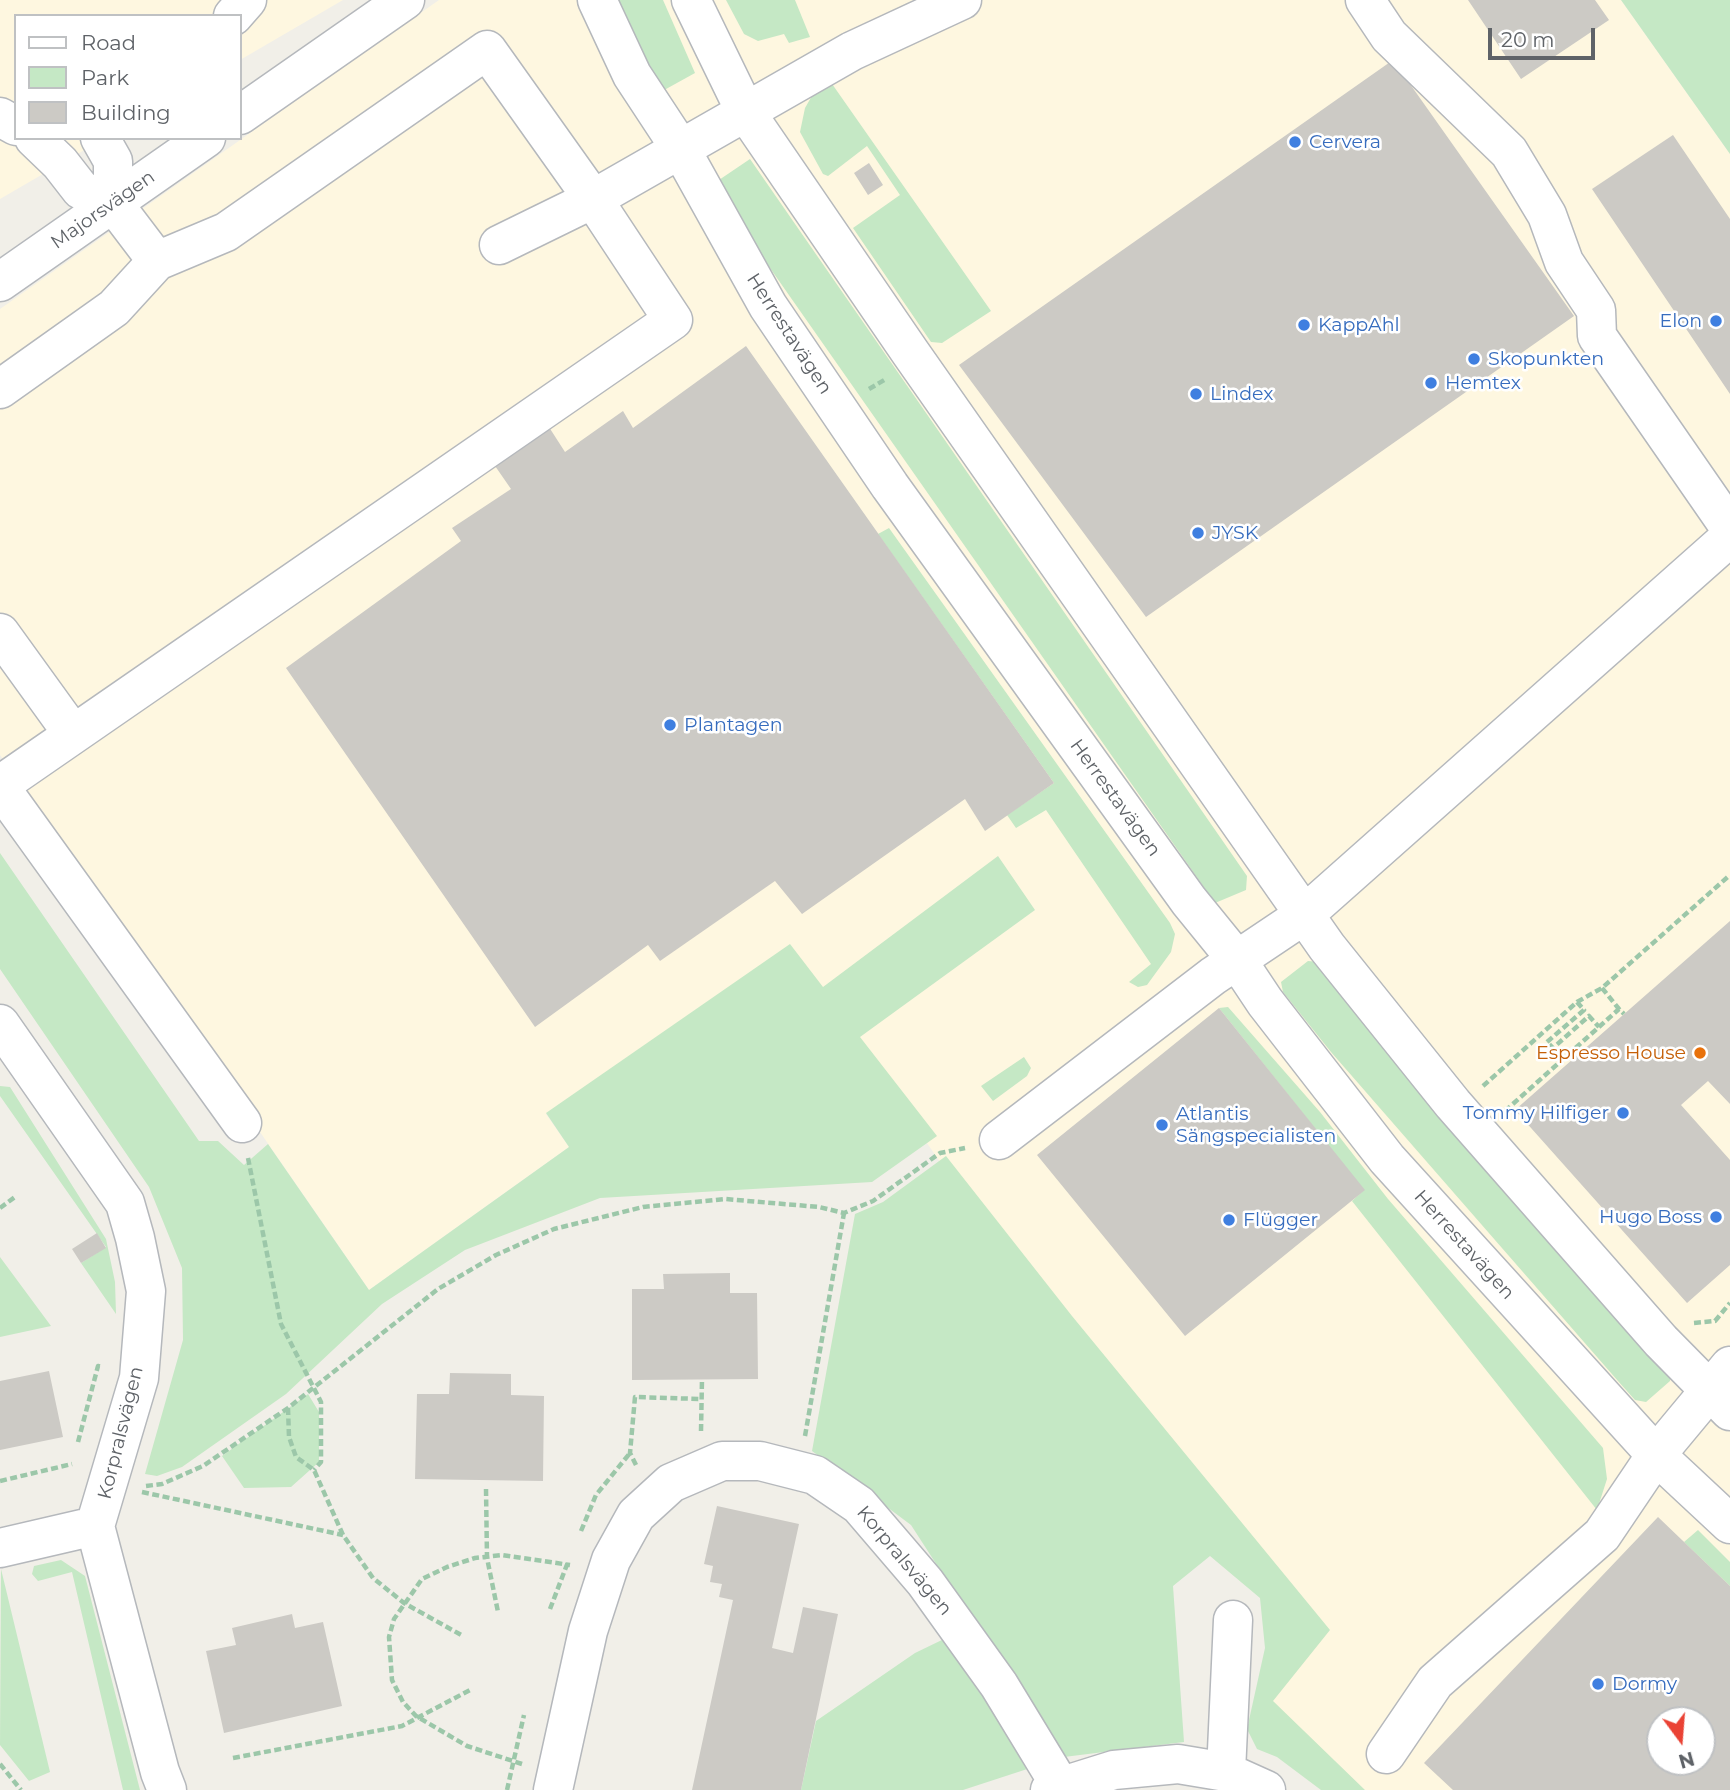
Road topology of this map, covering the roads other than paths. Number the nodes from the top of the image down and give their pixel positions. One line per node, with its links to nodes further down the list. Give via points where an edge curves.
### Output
1 (247, 0): 7 (street)
2 (405, 0): 9 (street)
3 (597, 0): 13 (street, Herrestavägen, via 632,75)
4 (691, 0): 8 (street)
5 (962, 0): 8 (street, via 852,51)
6 (1365, 0): 20 (street, via 1389,36 1509,152 1547,215 1564,262 1596,310 1597,336)
7 (235, 14)
8 (746, 111): 13 (street); 25 (street, via 909,352)
9 (242, 114)
10 (36, 140): 15 (street, via 81,190)
11 (101, 140): 15 (street, via 113,161)
12 (203, 140): 15 (street, Majorsvägen)
13 (680, 148): 14 (street); 26 (street, Herrestavägen, via 768,306 883,476 1189,901)
14 (593, 199): 16 (street); 17 (street, via 486,50 226,232); 23 (street, via 673,320)
15 (113, 203): 17 (street); 18 (street, Majorsvägen)
16 (499, 245)
17 (156, 261): 19 (street, via 114,308)
18 (0, 282)
19 (0, 389)
20 (1730, 528)
21 (1730, 537): 25 (street)
22 (0, 633): 23 (street)
23 (73, 734): 24 (street)
24 (0, 786): 28 (street)
25 (1304, 915): 26 (street); 30 (street, via 1453,1104 1661,1341)
26 (1237, 960): 29 (street); 31 (street, Herrestavägen, via 1387,1159)
27 (0, 1024): 33 (street, Korpralsvägen, via 125,1203 146,1291 139,1378)
28 (242, 1123)
29 (999, 1140)
30 (1723, 1389): 31 (street)
31 (1656, 1455): 32 (street, Herrestavägen); 36 (street, via 1602,1535 1435,1682)
32 (1730, 1524)
33 (95, 1526): 34 (street); 40 (street, Korpralsvägen)
34 (0, 1548)
35 (1233, 1619): 37 (street)
36 (1386, 1754)
37 (1226, 1772): 39 (street, via 1178,1764 1114,1770); 41 (street)
38 (555, 1782): 39 (street, Korpralsvägen, via 588,1631 611,1560 636,1515 671,1483 722,1461 760,1461 815,1475 859,1505 925,1582 999,1685)
39 (1056, 1788)
40 (167, 1790)
41 (1266, 1790)

